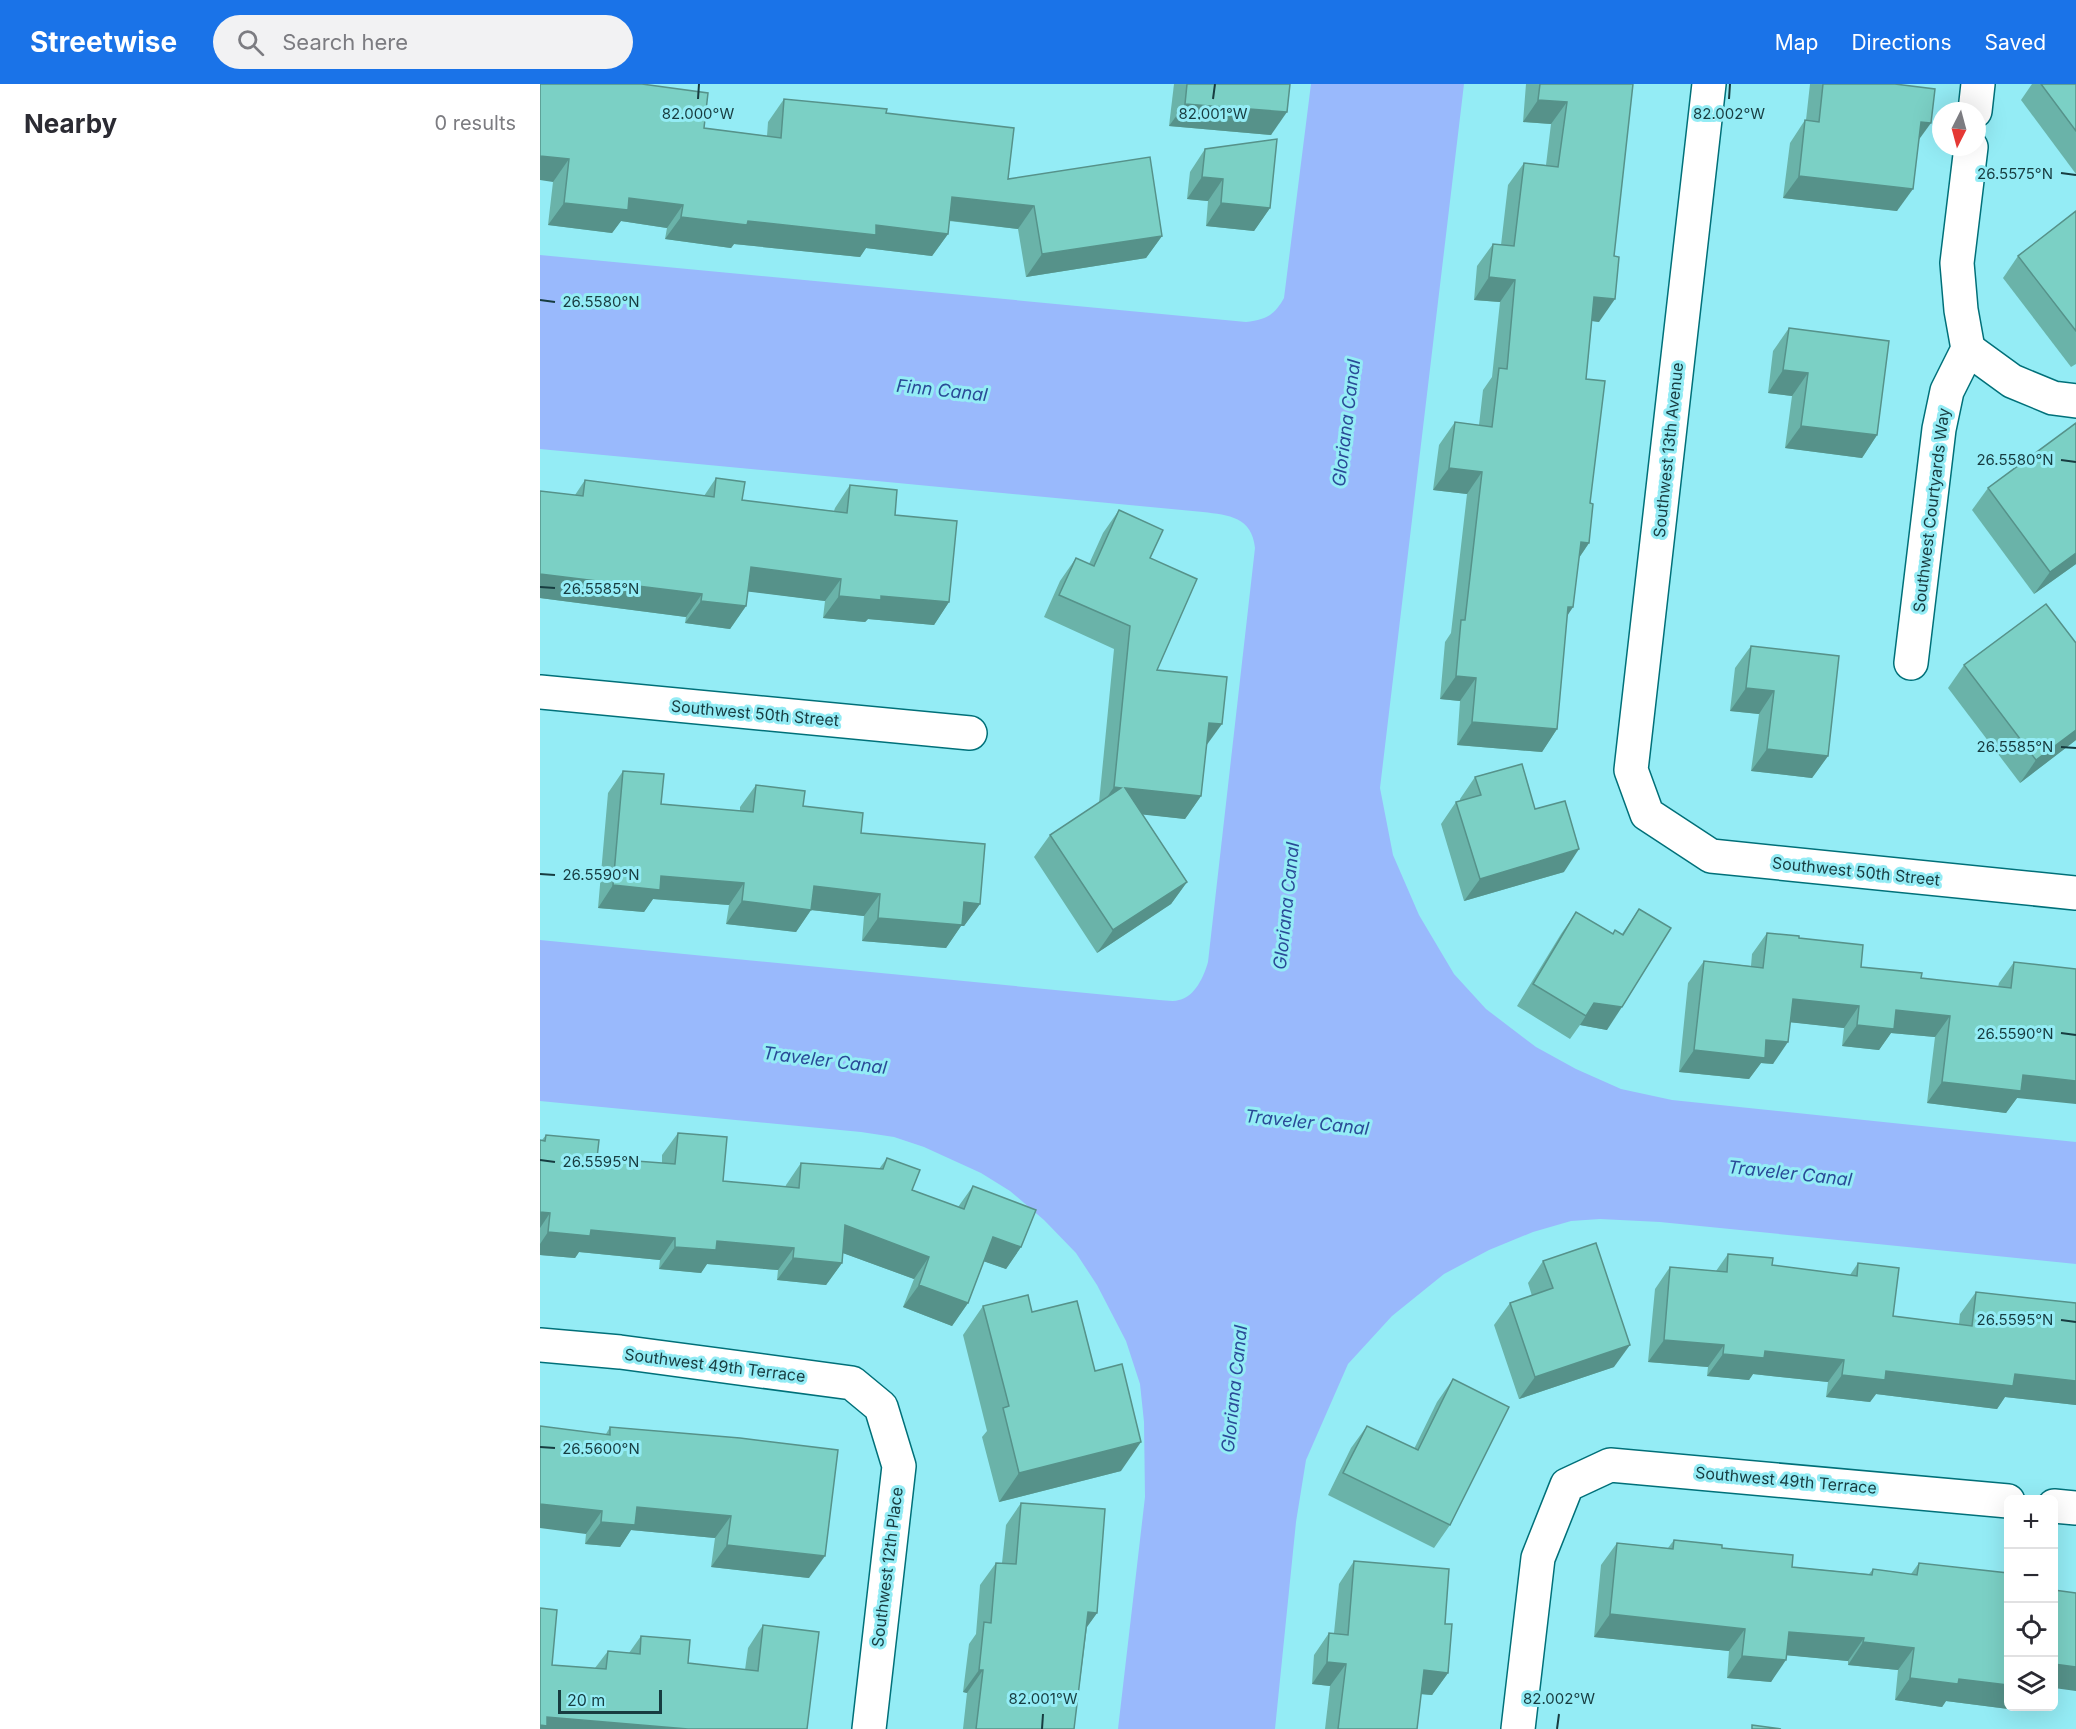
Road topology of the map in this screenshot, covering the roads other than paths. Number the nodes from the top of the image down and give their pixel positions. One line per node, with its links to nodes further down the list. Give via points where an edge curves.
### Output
1 (1709, 84): 10 (street, Southwest 13th Avenue, via 1631,770)
2 (1978, 84): 3 (street)
3 (1976, 102)
4 (1970, 156): 5 (street, via 1957,263)
5 (1968, 349): 6 (street, via 2012,381 2053,398); 7 (street, Southwest Courtyards Way, via 1947,391 1939,429)
6 (2076, 401)
7 (1911, 663)
8 (540, 692): 9 (street, Southwest 50th Street)
9 (970, 733)
10 (1647, 814): 11 (street, Southwest 50th Street, via 1711,856)
11 (2076, 893)
12 (540, 1344): 13 (street, Southwest 49th Terrace, via 852,1383)
13 (881, 1407): 17 (street, Southwest 12th Place, via 899,1466)
14 (2004, 1501): 18 (street, Southwest 49th Terrace, via 1610,1465 1567,1485 1538,1558)
15 (2058, 1506): 16 (street)
16 (2076, 1508)
17 (869, 1729)
18 (1518, 1729)

